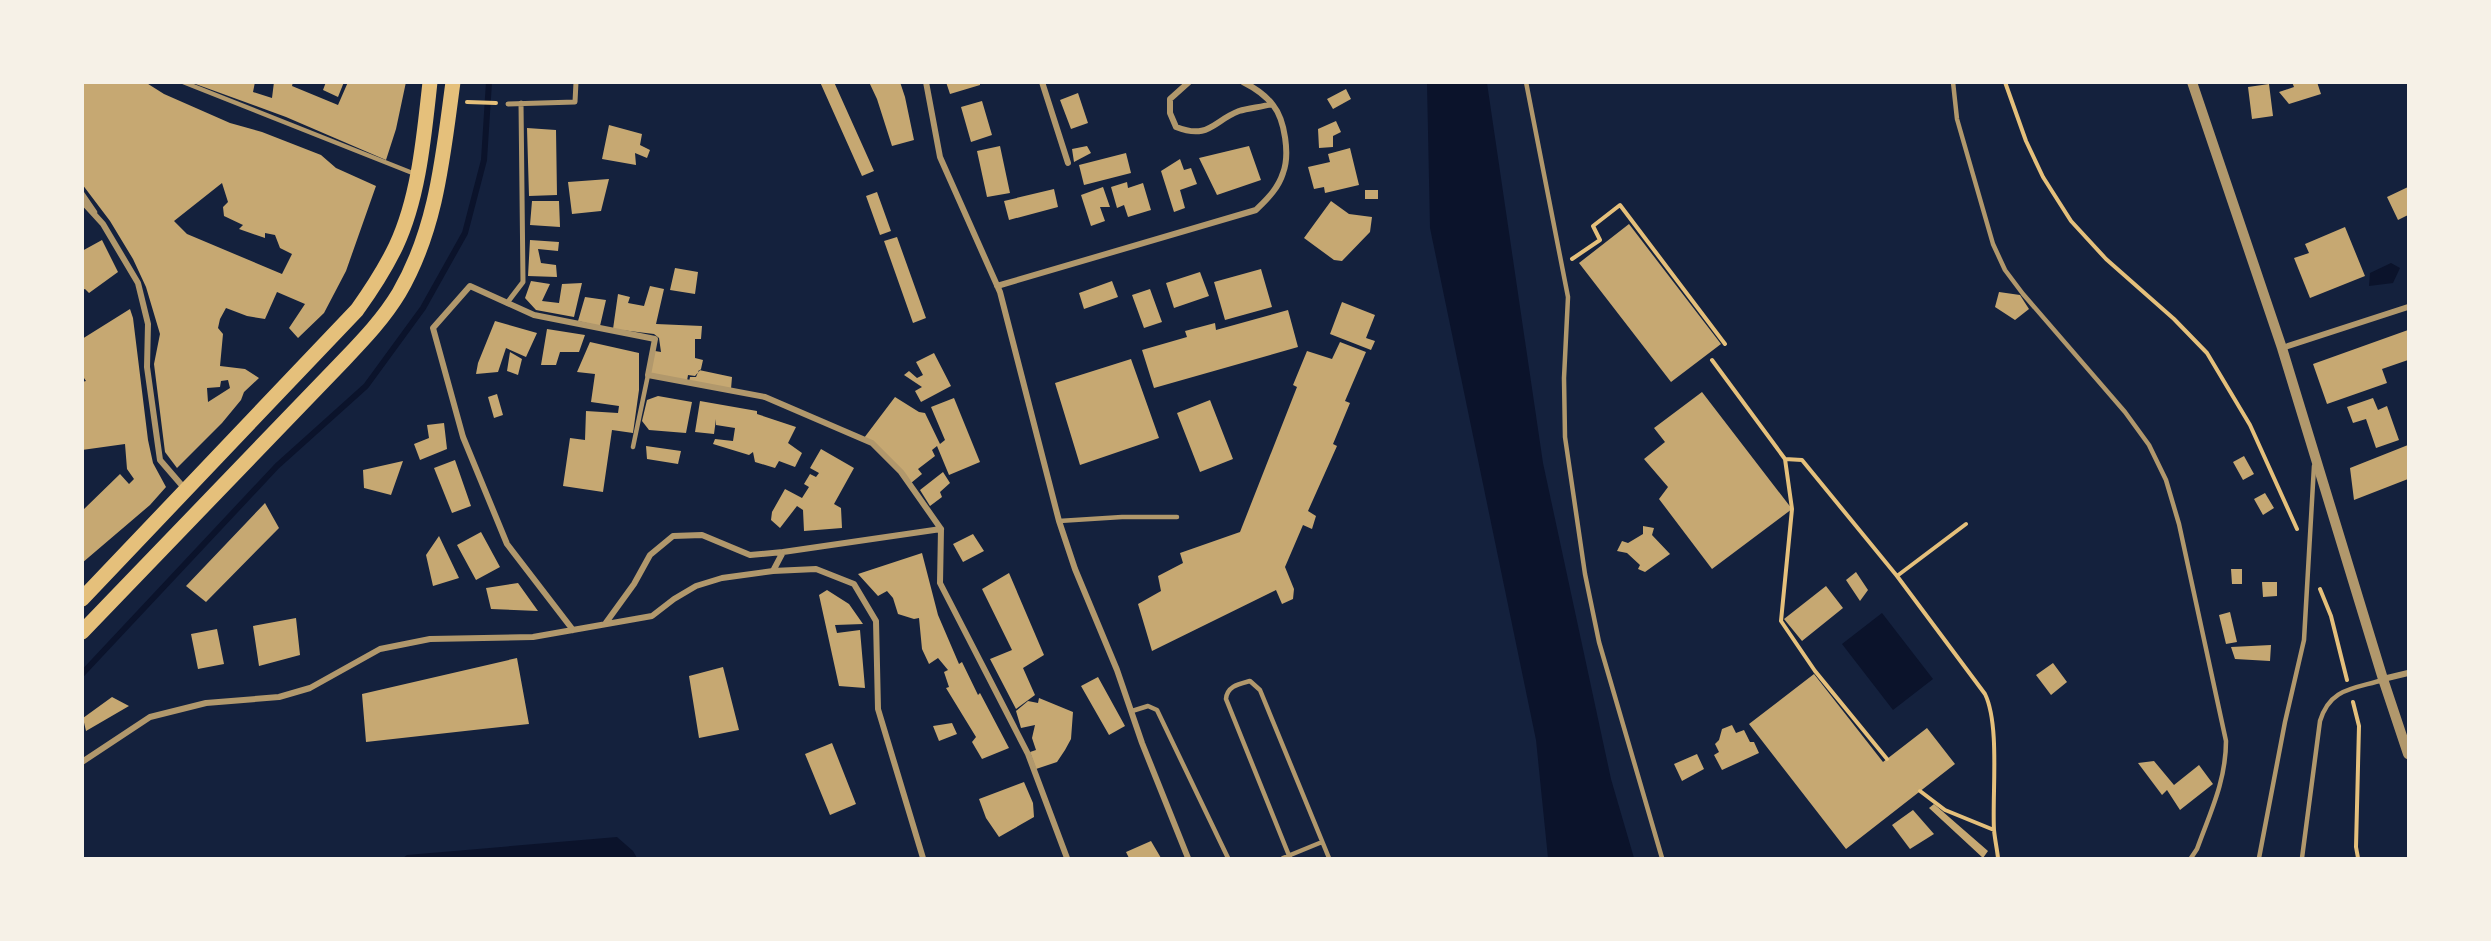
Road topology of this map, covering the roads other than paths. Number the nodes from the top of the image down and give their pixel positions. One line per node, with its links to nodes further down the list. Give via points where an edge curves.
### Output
1 (183, 82): 16 (lane)
2 (430, 82): 16 (main road)
3 (453, 82): 36 (main road, via 430,224 398,294 374,329)
4 (576, 82): 13 (street, via 575,102)
5 (926, 82): 20 (street, via 940,157)
6 (1042, 82): 15 (street)
7 (1189, 82): 14 (street, via 1170,99 1170,113 1176,127 1191,132 1212,128 1238,112)
8 (1243, 82): 14 (street)
9 (1526, 82): 50 (lane, via 1568,297 1565,437 1585,574 1599,642)
10 (1953, 82): 51 (lane, via 1957,120 1993,244 2006,270 2125,412 2166,480 2226,741 2221,784)
11 (2192, 82): 23 (street)
12 (508, 104): 13 (street)
13 (521, 104): 21 (street, via 522,282)
14 (1272, 104): 20 (street, via 1280,118 1284,139 1284,171 1274,192 1256,210)
15 (1068, 163)
16 (417, 175): 27 (main road, via 409,212 380,278 357,309)
17 (82, 193): 19 (lane)
18 (82, 201): 19 (street)
19 (103, 224): 27 (street, via 138,283 148,324 147,367 160,460)
20 (997, 286): 29 (street)
21 (507, 303): 24 (street, via 534,315 655,339); 35 (street, via 470,286 433,328 463,437 507,544)
22 (2409, 307): 23 (street)
23 (2282, 348): 26 (street)
24 (648, 375): 25 (lane); 30 (street, via 765,398 872,443 901,472)
25 (633, 447)
26 (2315, 455): 38 (street); 52 (lane, via 2304,640)
27 (185, 490): 33 (main road)
28 (1177, 517): 29 (lane)
29 (1059, 521): 39 (street)
30 (941, 529): 31 (street); 45 (street, via 940,583 1028,754)
31 (783, 552): 32 (street); 34 (street, via 750,555 702,535 673,536 650,555)
32 (773, 571): 34 (street, via 722,578 674,599 652,616); 44 (street, via 816,569 854,584 876,621 878,709)
33 (82, 599)
34 (605, 624): 35 (street)
35 (573, 630): 41 (street, via 533,637 430,639 380,649 310,688 279,697 206,703 150,717)
36 (82, 633)
37 (2409, 673): 38 (street)
38 (2383, 680): 40 (street); 53 (lane, via 2335,696 2325,706)
39 (1132, 711): 46 (street); 47 (lane, via 1148,706 1157,710)
40 (2409, 754)
41 (82, 762)
42 (1322, 842): 43 (lane); 43 (lane, via 1260,690 1250,681 1231,687 1226,699); 49 (lane)
43 (1290, 857): 48 (lane)
44 (923, 858)
45 (1068, 858)
46 (1188, 858)
47 (1228, 858)
48 (1283, 858)
49 (1329, 858)
50 (1662, 858)
51 (2191, 858)
52 (2259, 858)
53 (2301, 858)

